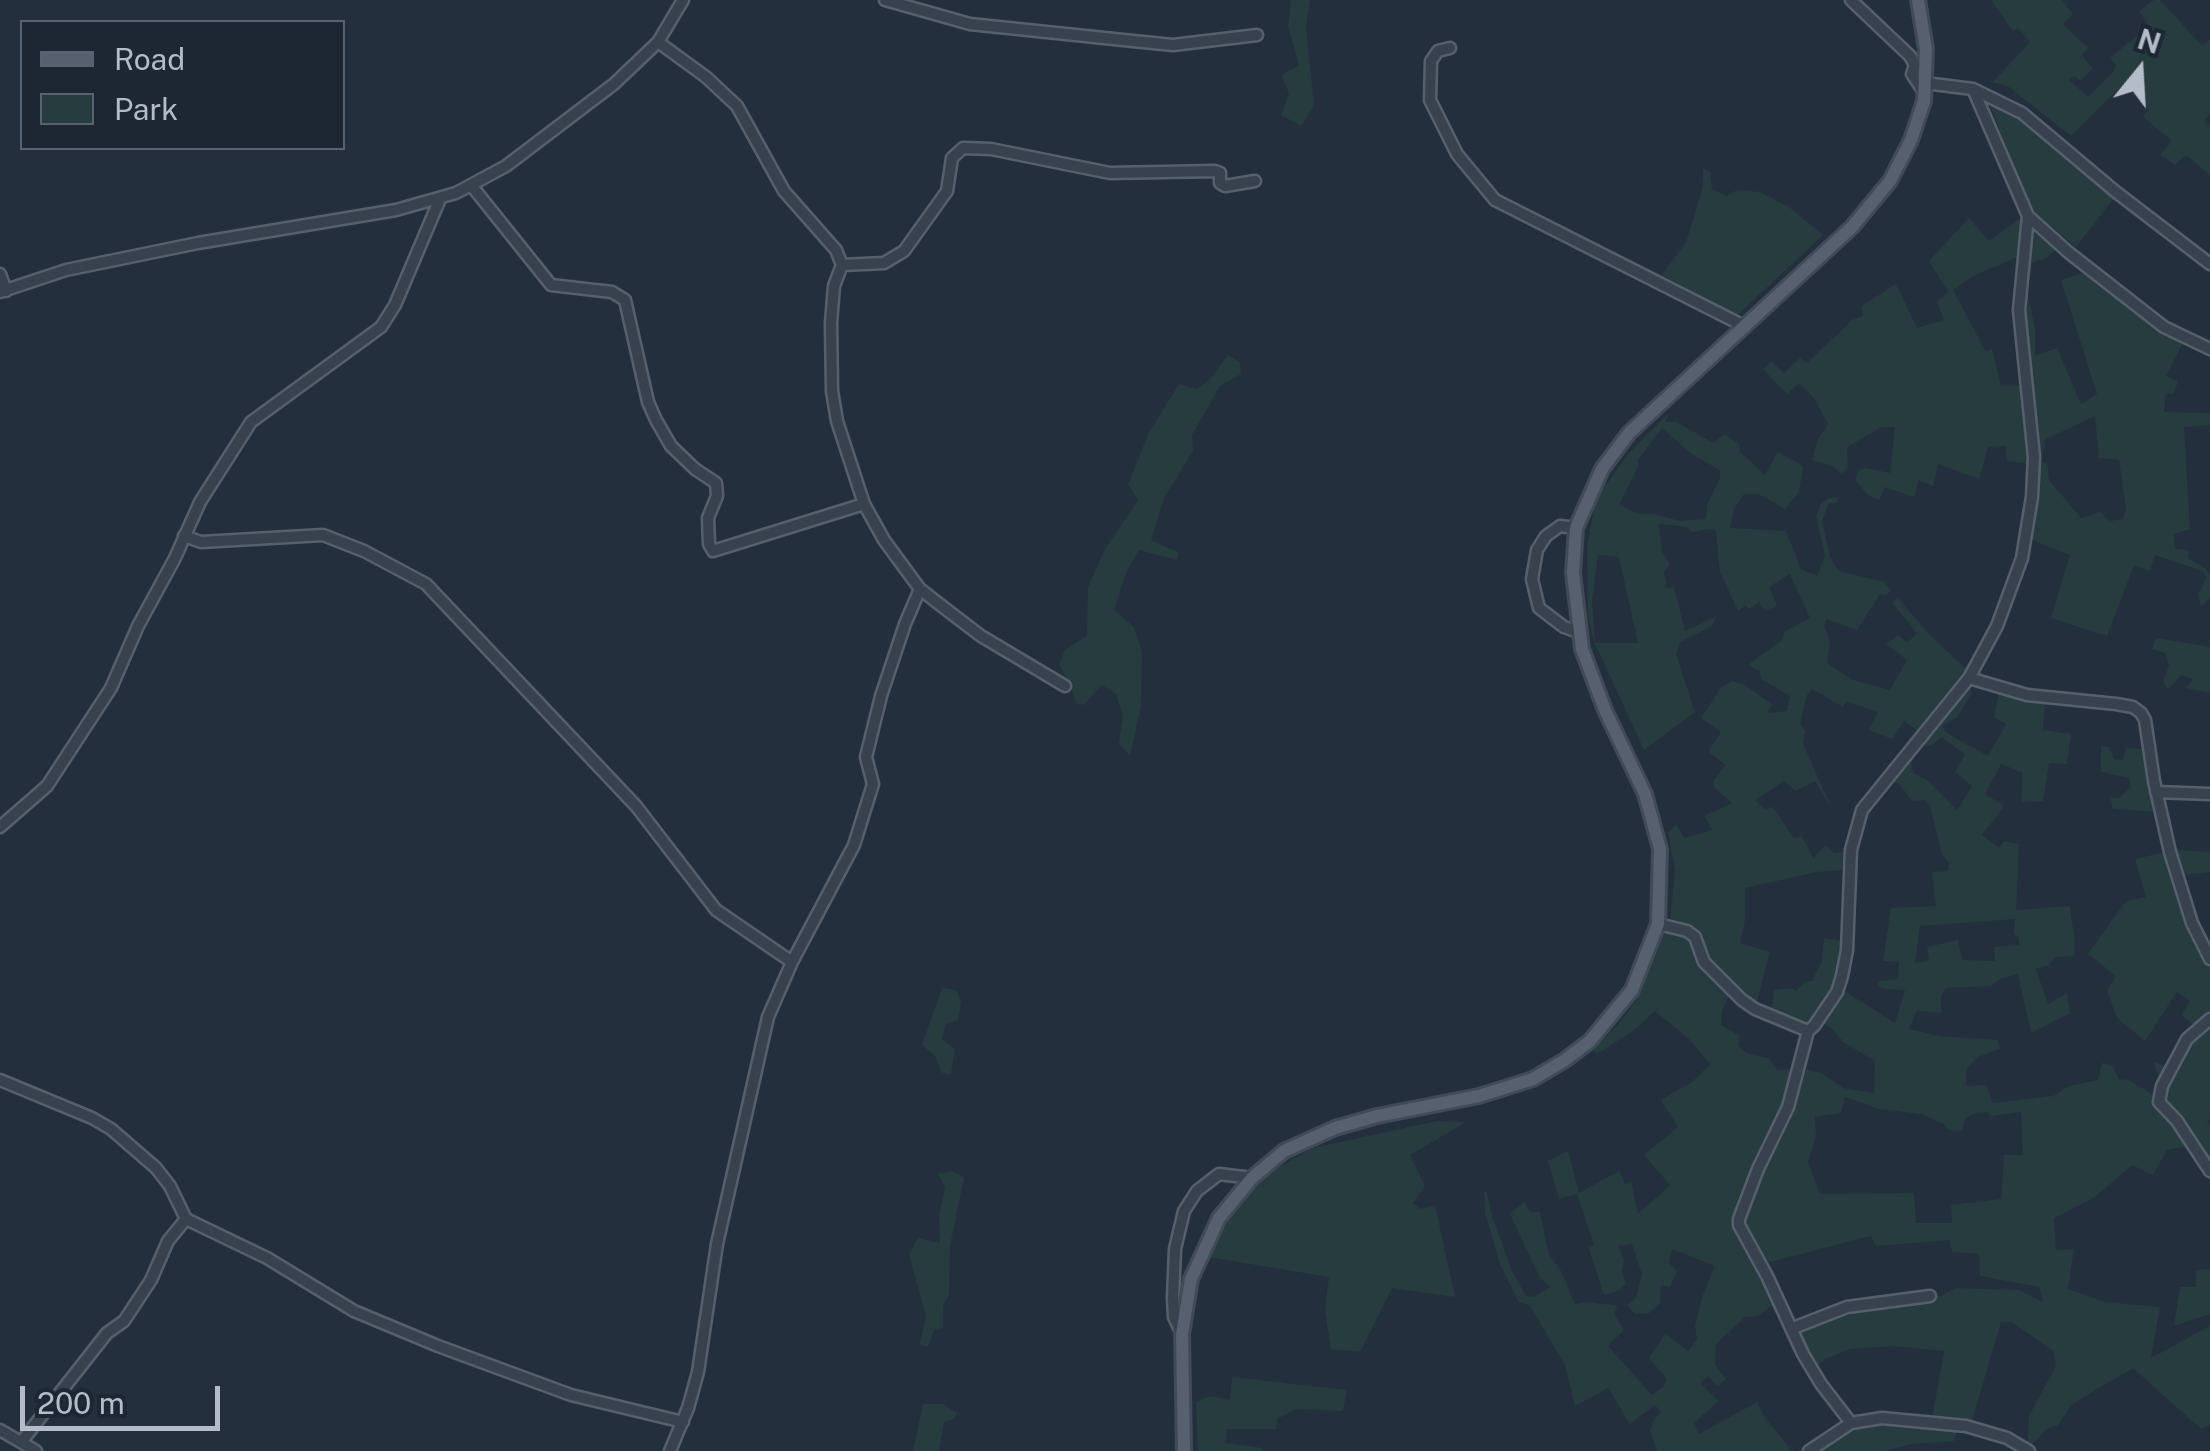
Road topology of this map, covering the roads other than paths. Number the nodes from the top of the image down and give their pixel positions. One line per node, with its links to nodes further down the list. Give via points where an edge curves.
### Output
1 (683, 0): 6 (street)
2 (885, 0): 5 (street, via 970,24 1133,41)
3 (1851, 0): 8 (street, via 1910,56 1912,74)
4 (1918, 0): 8 (main road)
5 (1257, 35)
6 (658, 42): 11 (street, via 614,84); 15 (street, via 737,106 784,192)
7 (1450, 48): 18 (street, via 1431,61 1430,100 1457,154 1495,200)
8 (1925, 88): 9 (street); 18 (main road, via 1901,162 1872,206)
9 (1973, 90): 13 (street); 14 (street, via 2022,113)
10 (1255, 181): 15 (street, via 1225,186 1220,173 1210,171 1110,174 962,148 952,158 946,191 904,251 884,263)
11 (470, 186): 12 (street); 20 (street, via 551,285 612,292 625,300 656,420 672,446 716,483 708,518 713,551)
12 (440, 199): 17 (street, via 66,270); 22 (street, via 381,327 257,416)
13 (2028, 216): 19 (street, via 2164,326); 25 (street, via 2020,310 2032,497 2018,571)
14 (2210, 264)
15 (842, 265): 20 (street, via 834,286 832,391)
16 (0, 274): 17 (street)
17 (3, 292)
18 (1744, 326): 21 (main road, via 1628,433 1602,469)
19 (2210, 348)
20 (864, 504): 23 (street)
21 (1576, 528): 24 (main road); 24 (street, via 1560,526 1546,536 1532,579 1539,608)
22 (184, 536): 29 (street, via 120,672 61,768); 32 (street, via 201,542 322,535 426,584 636,806 716,910)
23 (920, 589): 26 (street, via 981,636); 32 (street, via 866,757 873,784 854,844)
24 (1578, 632): 30 (main road, via 1654,820)
25 (1969, 678): 27 (street, via 2027,695 2132,707 2145,720); 34 (street, via 1862,810 1850,850 1845,964 1837,992)
26 (1066, 686)
27 (2156, 792): 28 (street); 31 (street, via 2182,895)
28 (2210, 794)
29 (0, 827)
30 (1658, 924): 34 (street, via 1695,937 1704,962 1742,1000); 37 (main road, via 1620,1008 1590,1041 1547,1072 1499,1092 1334,1128 1295,1145)
31 (2210, 958)
32 (792, 962): 42 (street, via 768,1016)
33 (2210, 1018): 36 (street, via 2187,1039 2159,1095)
34 (1808, 1031): 40 (street, via 1788,1107 1739,1225)
35 (0, 1080): 38 (street, via 111,1129 156,1168)
36 (2210, 1171)
37 (1252, 1178): 41 (main road, via 1205,1246); 41 (street, via 1219,1174 1184,1211 1172,1309)
38 (186, 1218): 42 (street, via 354,1311 438,1346 590,1402); 45 (street, via 124,1321)
39 (1930, 1296): 40 (street, via 1847,1308)
40 (1792, 1328): 43 (street, via 1821,1384)
41 (1182, 1334): 48 (main road)
42 (683, 1422): 47 (street)
43 (1851, 1422): 49 (street); 50 (street, via 1882,1418 1966,1426)
44 (0, 1430): 45 (street)
45 (22, 1441): 46 (street)
46 (36, 1451)
47 (670, 1451)
48 (1184, 1451)
49 (1808, 1451)
50 (2029, 1451)

